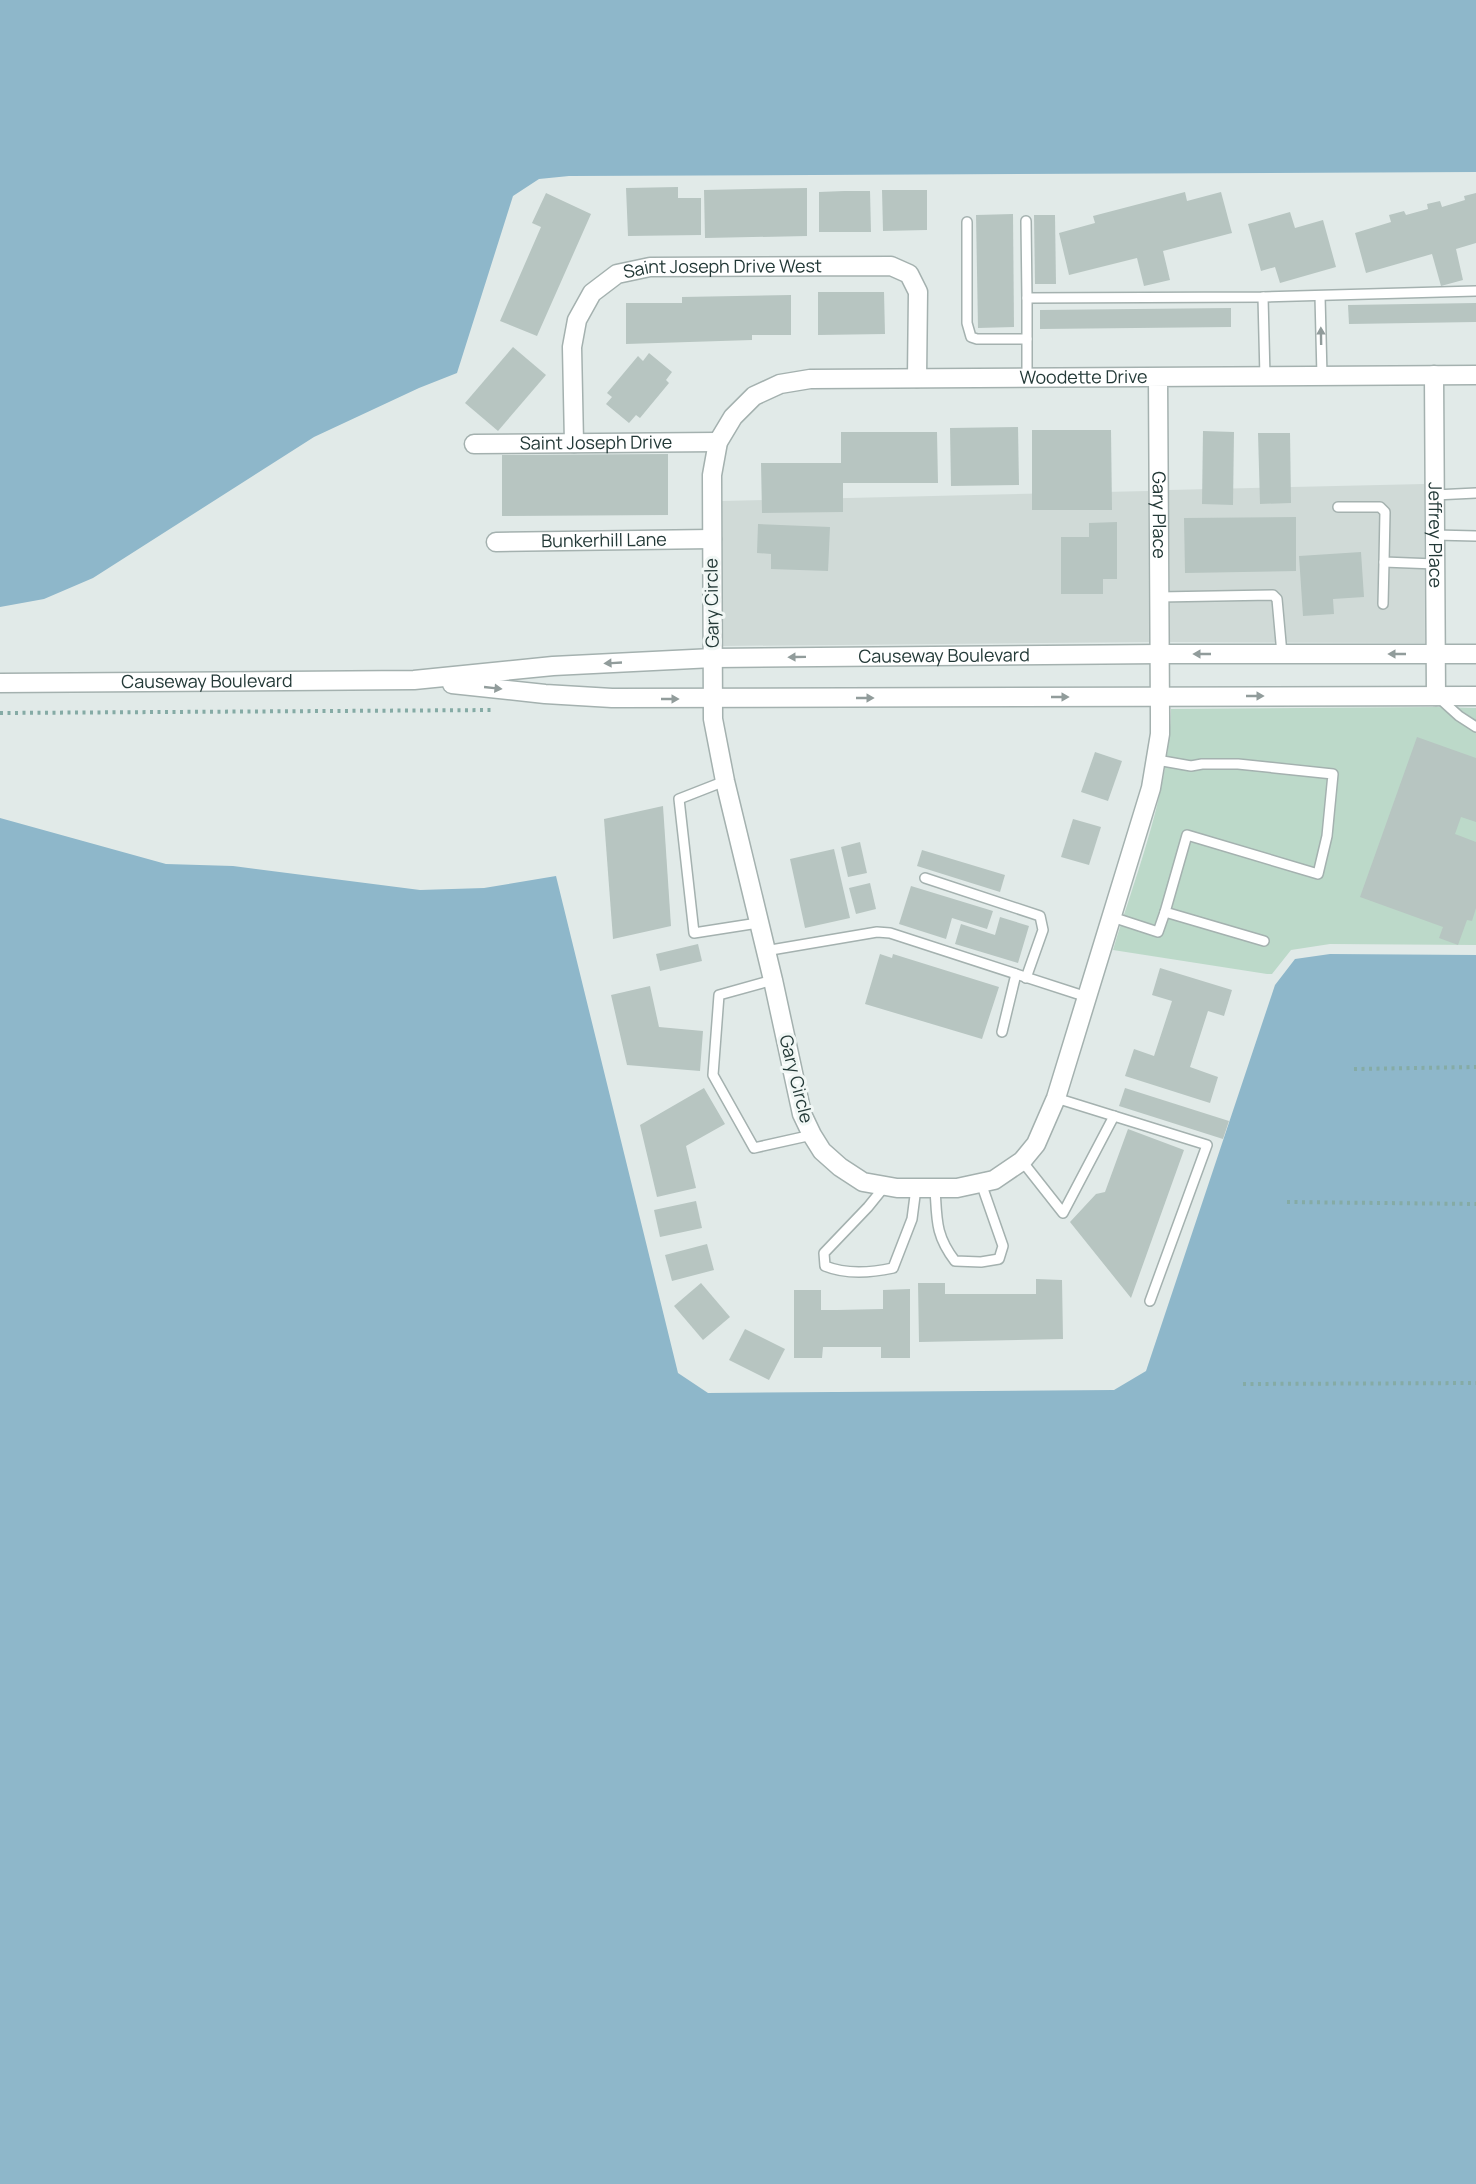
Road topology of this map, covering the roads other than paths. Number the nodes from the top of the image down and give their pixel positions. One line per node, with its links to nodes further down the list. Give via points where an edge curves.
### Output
1 (1026, 221): 6 (lane)
2 (967, 222): 7 (lane, via 967,322 971,336)
3 (1476, 291): 4 (lane)
4 (1320, 296): 5 (lane); 11 (lane, one-way to 4)
5 (1263, 297): 6 (lane); 10 (lane)
6 (1027, 298): 7 (lane)
7 (1027, 339): 14 (lane)
8 (1434, 375): 9 (street, Woodette Drive); 11 (street, Woodette Drive); 19 (street, Jeffrey Place)
9 (1476, 375)
10 (1264, 376): 11 (street, Woodette Drive); 12 (street, Woodette Drive)
11 (1322, 376)
12 (1158, 377): 14 (street, Woodette Drive); 27 (street, Gary Place)
13 (917, 378): 14 (street, Woodette Drive); 15 (street, Woodette Drive, via 810,379 780,384 754,396 733,417); 16 (street, Saint Joseph Drive West, via 918,292 909,274 891,266 650,267 617,274 592,293 577,320 573,348)
14 (1027, 378)
15 (718, 442): 16 (street, Saint Joseph Drive); 23 (street, Gary Circle, via 712,475)
16 (574, 443): 17 (street, Saint Joseph Drive)
17 (474, 444)
18 (1476, 493): 19 (lane)
19 (1435, 495): 21 (street, Jeffrey Place)
20 (1338, 507): 25 (lane, via 1380,507 1385,512)
21 (1435, 535): 22 (lane); 26 (street, Jeffrey Place)
22 (1476, 536)
23 (712, 539): 24 (street, Bunkerhill Lane); 33 (street, Gary Circle)
24 (496, 542)
25 (1384, 562): 26 (lane); 28 (lane)
26 (1435, 564): 31 (street, Jeffrey Place)
27 (1159, 597): 29 (street, Gary Place); 30 (lane, via 1273,595 1277,599)
28 (1383, 604)
29 (1160, 654): 30 (street, Causeway Boulevard, one-way to 29); 33 (street, Causeway Boulevard, one-way to 33); 38 (street, Gary Circle)
30 (1282, 654): 31 (street, Causeway Boulevard, one-way to 30)
31 (1436, 654): 32 (street, Causeway Boulevard); 36 (street, Jeffrey Place)
32 (1476, 654)
33 (713, 658): 34 (street, Causeway Boulevard, one-way to 34, via 553,666); 39 (street, Gary Circle)
34 (414, 680): 35 (street, Causeway Boulevard); 39 (street, Causeway Boulevard, one-way to 39, via 545,694)
35 (0, 683)
36 (1436, 696): 37 (street, Causeway Boulevard); 38 (street, Causeway Boulevard, one-way to 36); 40 (lane)
37 (1476, 696)
38 (1160, 697): 39 (street, Causeway Boulevard, one-way to 38); 41 (street, Gary Circle)
39 (713, 699): 42 (street, Gary Circle)
40 (1476, 727)
41 (1157, 760): 44 (lane, via 1191,766 1238,764 1334,774 1318,874 1187,835); 45 (street, Gary Circle)
42 (725, 781): 46 (street, Gary Circle); 46 (lane, via 679,799 694,933)
43 (925, 879): 50 (lane, via 1040,916 1043,930)
44 (1165, 912): 45 (lane, via 1158,932); 47 (lane)
45 (1112, 917): 52 (street, Gary Circle)
46 (758, 923): 48 (street, Gary Circle)
47 (1264, 942)
48 (765, 951): 49 (lane, via 890,933); 51 (street, Gary Circle)
49 (1016, 974): 50 (lane); 53 (lane)
50 (1026, 978): 52 (lane)
51 (773, 980): 56 (street, Gary Circle, via 802,1114); 56 (lane, via 720,995 713,1075 754,1148)
52 (1087, 998): 54 (street, Gary Circle)
53 (1002, 1032)
54 (1056, 1098): 55 (lane); 57 (street, Gary Circle, via 1036,1144)
55 (1114, 1116): 57 (lane, via 1063,1213); 62 (lane, via 1207,1145)
56 (812, 1135): 59 (street, Gary Circle, via 822,1151 840,1167 863,1182)
57 (1022, 1161): 58 (street, Gary Circle, via 993,1180)
58 (981, 1183): 61 (street, Gary Circle); 61 (lane, via 1003,1246 999,1259 981,1262 955,1261 944,1247 939,1236)
59 (885, 1186): 60 (street, Gary Circle); 60 (lane, via 824,1253 825,1266 840,1272 894,1268 912,1219)
60 (916, 1188): 61 (street, Gary Circle)
61 (935, 1188)
62 (1150, 1301)

